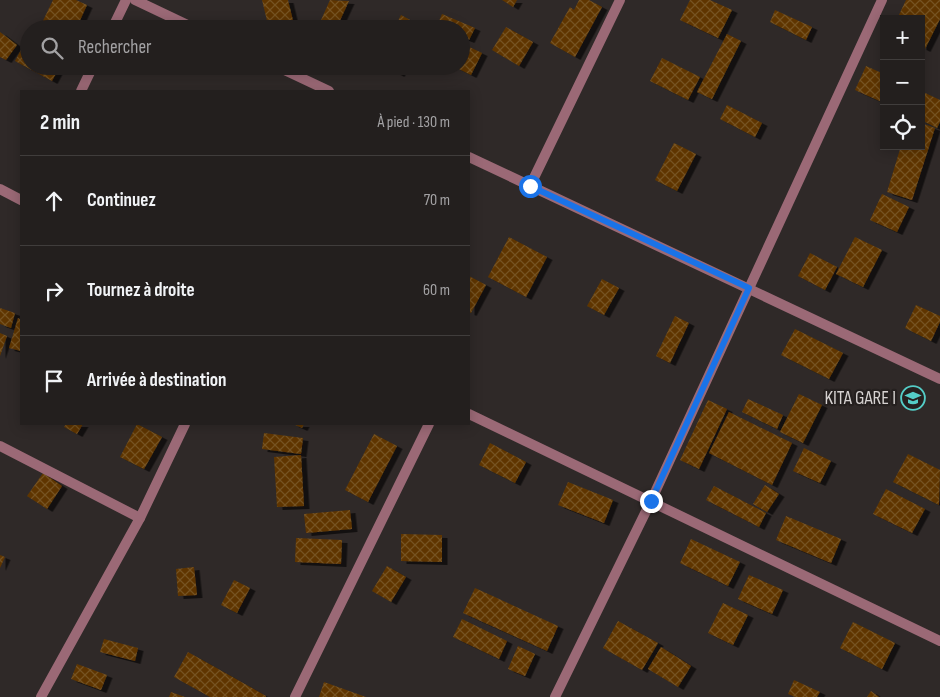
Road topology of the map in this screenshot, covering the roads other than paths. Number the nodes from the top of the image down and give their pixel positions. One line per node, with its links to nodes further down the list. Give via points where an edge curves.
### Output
1 (126, 0): 5 (street)
2 (135, 0): 6 (street)
3 (620, 0): 12 (street)
4 (882, 0): 15 (street)
5 (116, 20)
6 (177, 20)
7 (89, 75): 9 (street)
8 (295, 75): 10 (street)
9 (81, 90)
10 (327, 90)
11 (470, 157): 12 (street)
12 (530, 186): 15 (street)
13 (0, 189): 14 (street)
14 (20, 199)
15 (749, 288): 16 (street); 21 (street)
16 (940, 380)
17 (470, 414): 21 (street)
18 (185, 425): 22 (street)
19 (429, 425): 25 (street)
20 (0, 446): 22 (street)
21 (651, 501): 23 (street); 26 (street)
22 (140, 518): 24 (street)
23 (940, 641)
24 (41, 697)
25 (295, 697)
26 (554, 697)

